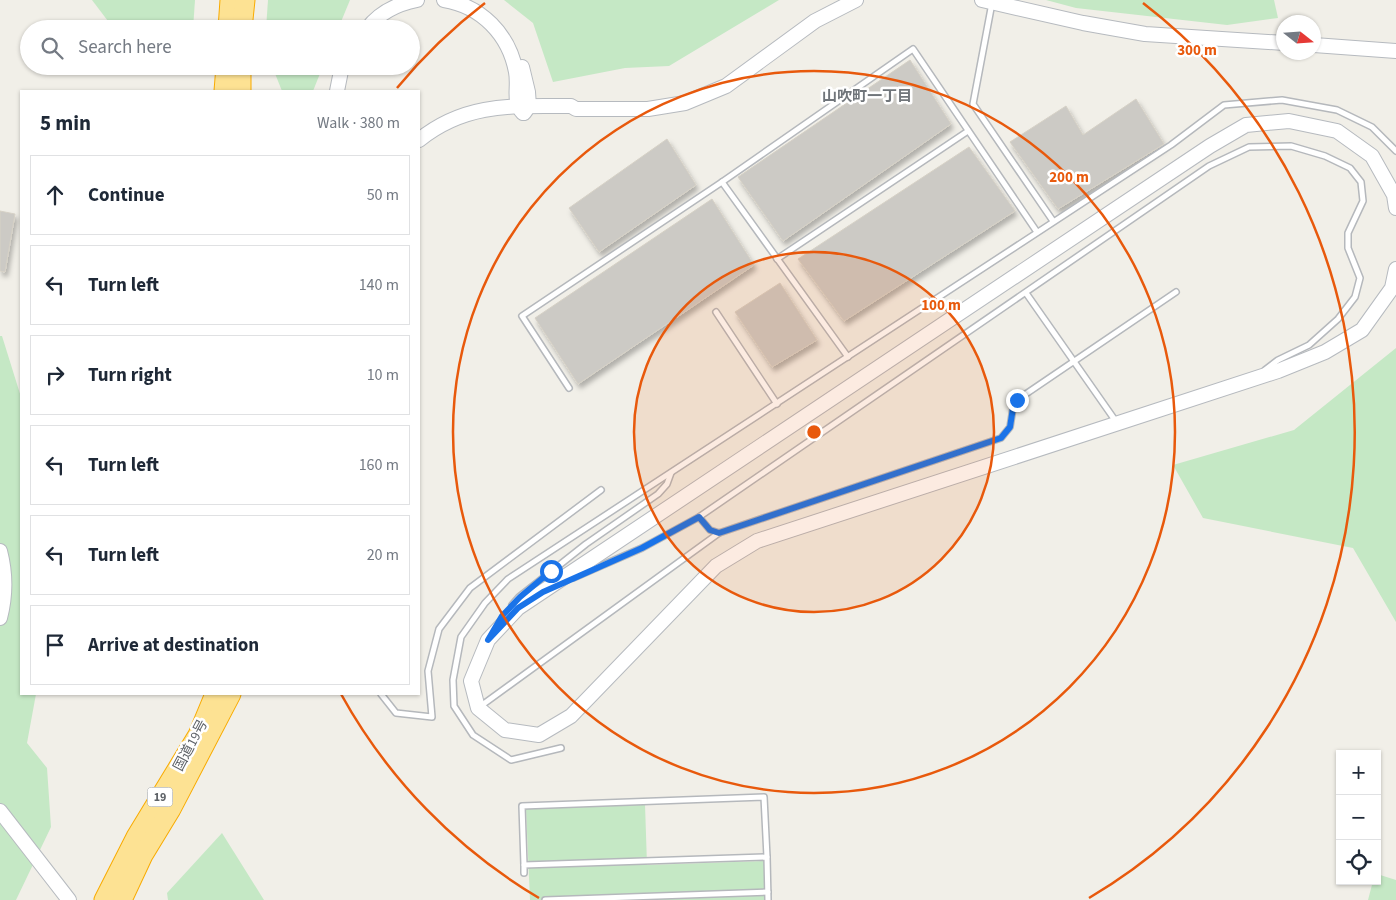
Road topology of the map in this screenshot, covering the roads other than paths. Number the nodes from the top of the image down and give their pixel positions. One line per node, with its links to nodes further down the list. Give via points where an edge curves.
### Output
1 (230, 0): 9 (highway)
2 (245, 0): 10 (highway)
3 (393, 0): 11 (street)
4 (417, 0): 12 (street, via 395,6)
5 (444, 0): 26 (street, via 476,12 502,36 510,52)
6 (470, 0): 26 (street, via 494,17 518,49 528,92)
7 (856, 0): 26 (street, via 815,21 726,86 685,103 648,109 576,109 571,113)
8 (987, 1): 13 (street, via 1145,34); 33 (lane, via 973,104)
9 (229, 20)
10 (243, 20)
11 (368, 20)
12 (376, 20)
13 (1276, 42)
14 (1321, 46): 15 (street)
15 (1396, 51)
16 (225, 75): 21 (highway)
17 (241, 75): 22 (highway)
18 (249, 75): 23 (street)
19 (340, 75): 24 (street)
20 (347, 75): 25 (street)
21 (224, 90)
22 (241, 90)
23 (250, 90)
24 (337, 90)
25 (344, 90)
26 (523, 109): 28 (street, via 494,107 454,118); 29 (street, via 461,123 444,130)
27 (968, 131): 31 (lane, via 913,49); 34 (lane); 35 (lane)
28 (420, 139)
29 (420, 147)
30 (1396, 151): 33 (lane, via 1372,126 1337,110 1282,100 1224,105 1171,145)
31 (722, 182): 35 (lane); 43 (lane, via 522,316)
32 (1396, 208): 51 (street, via 1394,195 1372,156 1337,131 1289,121 1246,126 1210,146)
33 (1053, 221): 34 (lane)
34 (1036, 232): 40 (lane)
35 (777, 259): 40 (lane)
36 (1396, 269): 42 (street, via 1392,288 1362,330 1325,352)
37 (1176, 292): 41 (lane)
38 (1026, 293): 41 (lane); 42 (lane, via 1210,166 1249,147 1292,146 1325,156 1350,168 1360,182 1363,201 1348,233 1348,248 1360,278 1355,297 1338,319 1309,345 1278,360); 48 (lane)
39 (716, 312): 44 (lane)
40 (848, 357): 44 (lane)
41 (1074, 361): 45 (lane); 49 (lane, via 1017,400 1010,427 1001,438)
42 (1250, 380): 45 (street)
43 (569, 388)
44 (777, 404): 46 (lane)
45 (1117, 424): 57 (street, via 757,541 716,566 571,716 538,735 505,730)
46 (672, 472): 53 (lane, via 658,494 586,544 520,597 502,616); 58 (lane, via 508,580 485,603 461,637 453,680 454,706 473,735 511,760)
47 (601, 490): 56 (lane, via 470,588 439,629 428,671 432,717 396,713)
48 (699, 517): 49 (lane, via 710,530); 51 (lane, via 642,548)
49 (719, 533): 57 (lane)
50 (0, 551): 52 (street, via 5,594)
51 (543, 592): 53 (street, via 518,608)
52 (0, 618)
53 (488, 640): 57 (street, via 471,681)
54 (215, 695): 64 (highway, 国道19号 / 19, via 198,735 136,837)
55 (230, 695): 64 (highway, 国道19号 / 19, via 171,809 143,855)
56 (382, 695)
57 (478, 708)
58 (561, 748)
59 (0, 811): 65 (street)
60 (767, 857): 61 (lane); 61 (lane, via 764,797 522,806); 63 (lane)
61 (524, 865): 62 (lane)
62 (524, 872)
63 (768, 892): 66 (lane); 67 (lane)
64 (108, 899)
65 (69, 900)
66 (545, 900)
67 (768, 900)

